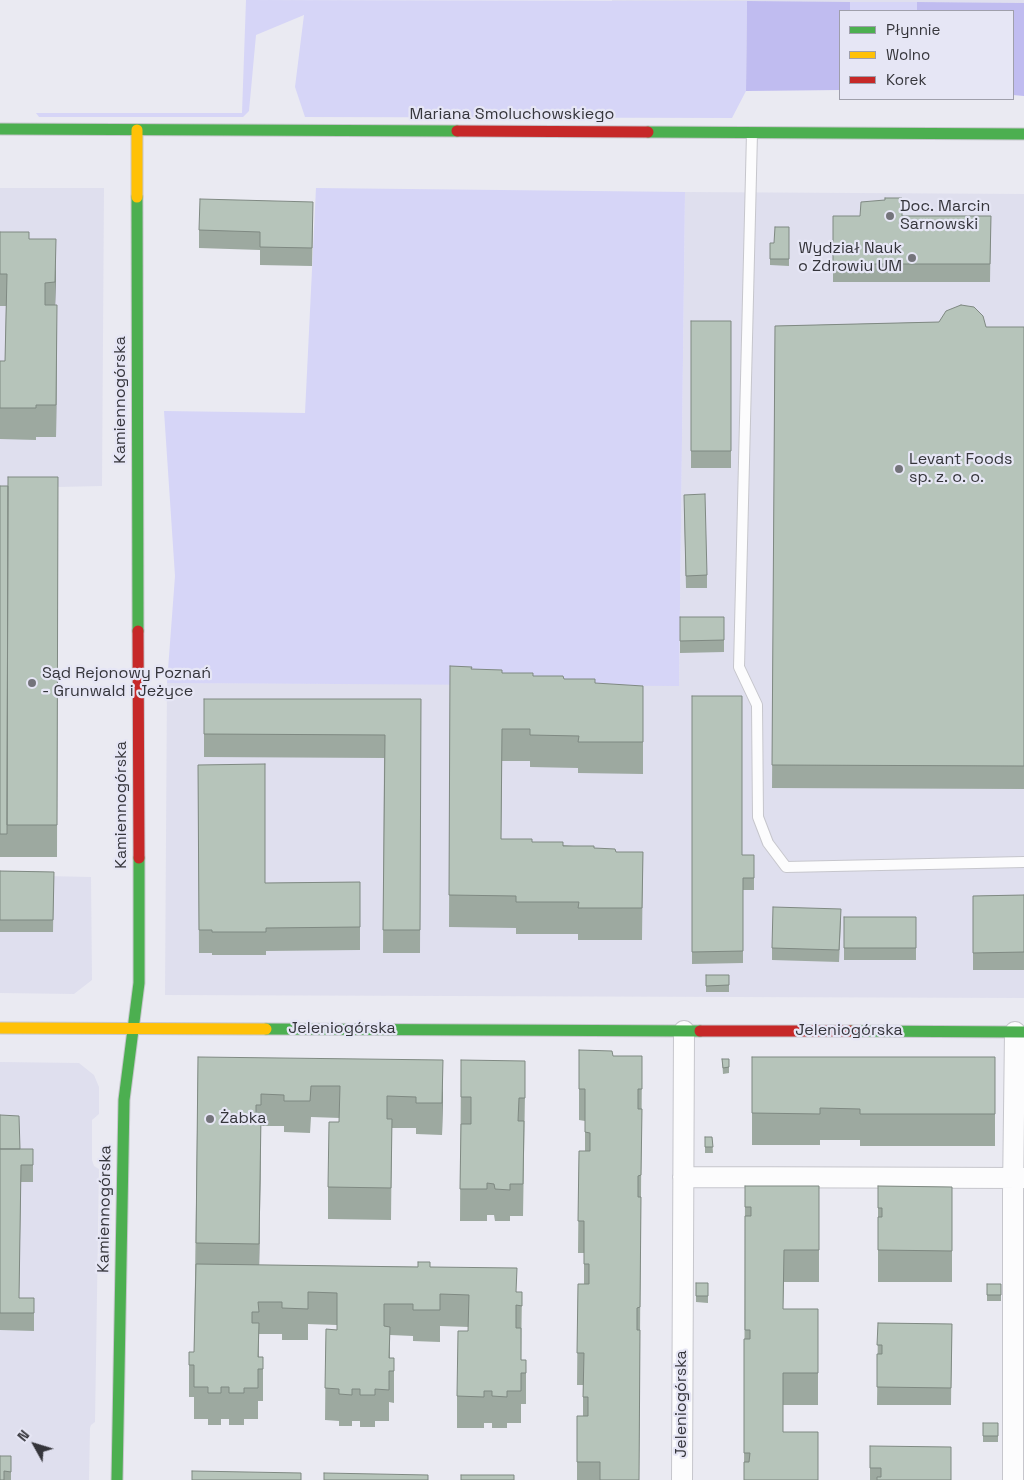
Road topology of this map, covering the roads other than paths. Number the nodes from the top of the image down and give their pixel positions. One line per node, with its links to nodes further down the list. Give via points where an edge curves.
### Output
1 (0, 129): 2 (street, Mariana Smoluchowskiego)
2 (136, 130): 3 (street, Mariana Smoluchowskiego); 7 (street, Kamiennogórska, via 139,983)
3 (752, 132): 4 (street, Mariana Smoluchowskiego); 5 (lane, via 739,667 757,705 758,817 768,843 786,867)
4 (1024, 134)
5 (1024, 862)
6 (0, 1028): 7 (street, Jeleniogórska)
7 (133, 1028): 8 (street, Jeleniogórska); 12 (street, Kamiennogórska, via 124,1100)
8 (684, 1031): 9 (street, Jeleniogórska); 10 (street, Jeleniogórska)
9 (1020, 1032): 11 (street, Jeleniogórska)
10 (683, 1178): 11 (street); 13 (street, Jeleniogórska)
11 (1019, 1178): 14 (street, Jeleniogórska)
12 (117, 1480)
13 (682, 1480)
14 (1012, 1480)

